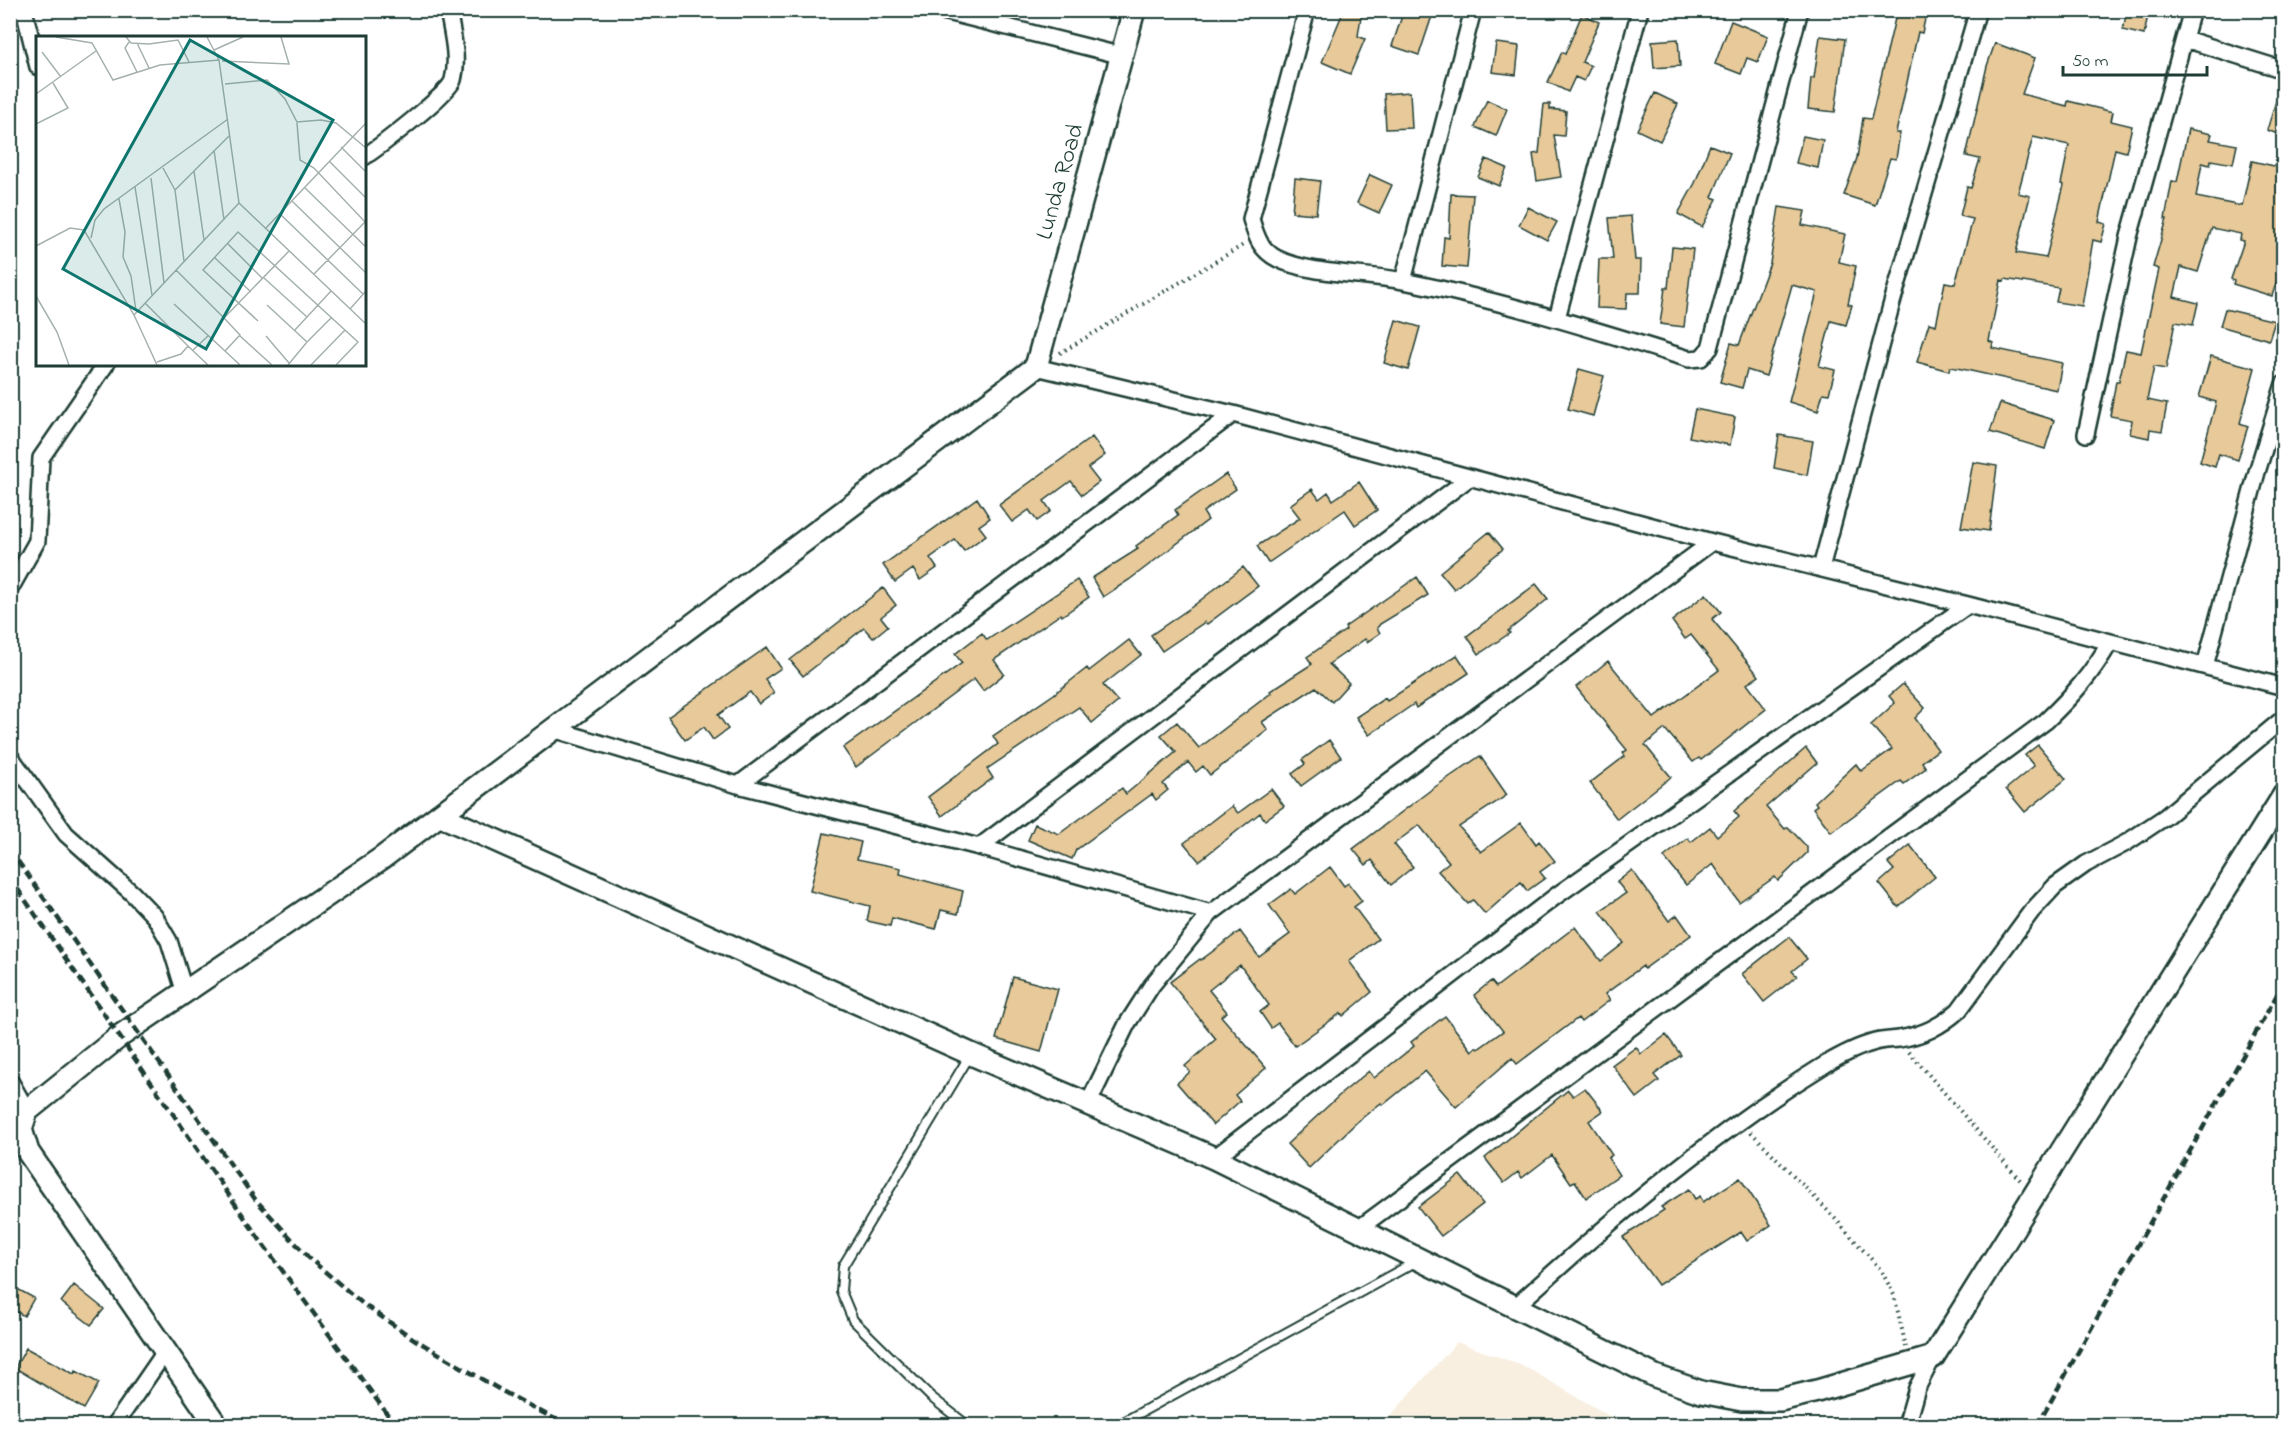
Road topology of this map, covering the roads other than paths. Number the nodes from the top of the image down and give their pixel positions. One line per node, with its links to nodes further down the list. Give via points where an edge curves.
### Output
1 (24, 10): 13 (street)
2 (448, 10): 15 (street, via 456,65 452,84)
3 (1134, 10): 12 (street, Lunda Road)
4 (1307, 10): 16 (street, via 1251,219 1256,238 1264,250 1295,264)
5 (1473, 10): 16 (street)
6 (1640, 10): 17 (street)
7 (1800, 10): 17 (street, via 1710,348 1701,358 1689,359)
8 (1978, 10): 25 (street, via 1891,306)
9 (2192, 10): 11 (street)
10 (943, 11): 12 (street)
11 (2185, 39): 14 (street); 22 (street, via 2129,237)
12 (1123, 56): 19 (street, Lunda Road)
13 (36, 60)
14 (2283, 70)
15 (366, 155)
16 (1403, 281): 17 (street)
17 (1557, 318)
18 (105, 366): 26 (street, via 41,458 37,541)
19 (1036, 367): 21 (street); 32 (street)
20 (2283, 384): 29 (street)
21 (1233, 414): 23 (street); 34 (street)
22 (2086, 435)
23 (1469, 478): 24 (street); 37 (street)
24 (1713, 542): 25 (street); 38 (street)
25 (1821, 568): 27 (street)
26 (10, 589)
27 (1968, 605): 28 (street); 44 (street, via 1556,896)
28 (2110, 642): 29 (street); 45 (street, via 2074,695 2046,721)
29 (2205, 666): 30 (street)
30 (2283, 687)
31 (2283, 718): 47 (street, via 2165,817 2055,886 2031,912 1959,1010 1944,1023 1931,1031 1872,1043 1829,1062 1740,1120 1576,1251)
32 (553, 729): 34 (street); 36 (street)
33 (10, 756): 39 (street, via 66,834 154,918 169,941)
34 (738, 785): 37 (street)
35 (2283, 795): 49 (street)
36 (439, 815): 39 (street); 40 (street)
37 (979, 847): 38 (street)
38 (1211, 913): 42 (street, via 1145,994)
39 (185, 993): 43 (street, via 120,1036)
40 (971, 1054): 42 (street); 52 (lane, via 843,1266 841,1291 853,1320 931,1396)
41 (10, 1081): 43 (street)
42 (1088, 1104): 44 (street)
43 (20, 1128): 48 (street, via 28,1152)
44 (1214, 1158): 45 (street)
45 (1358, 1229): 46 (street)
46 (1418, 1260): 47 (street); 53 (lane)
47 (1515, 1307): 49 (street, via 1655,1376 1701,1392 1742,1400 1780,1400)
48 (165, 1352): 50 (street); 51 (street)
49 (1933, 1357): 54 (street, via 1917,1388)
50 (114, 1425)
51 (217, 1425)
52 (968, 1425)
53 (1116, 1425)
54 (1906, 1425)

